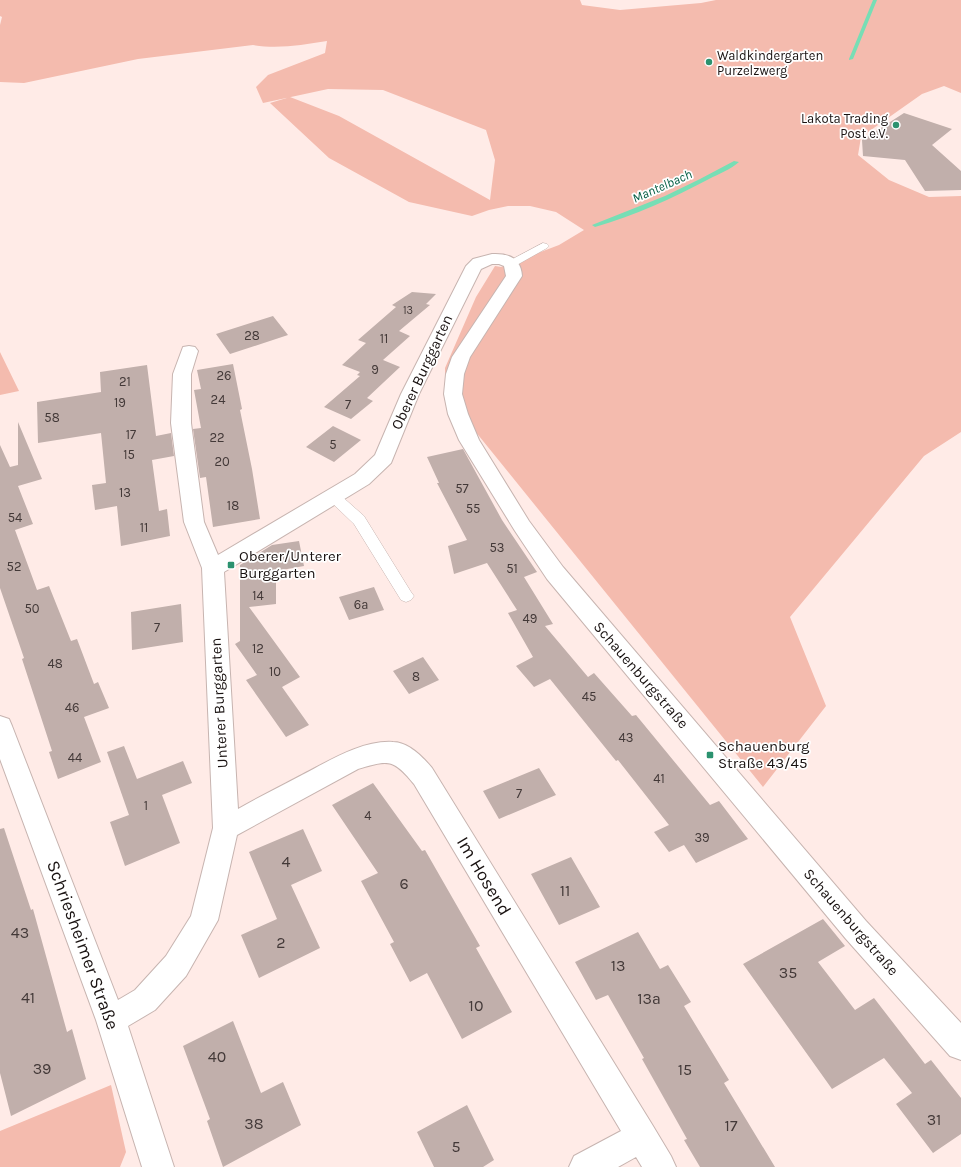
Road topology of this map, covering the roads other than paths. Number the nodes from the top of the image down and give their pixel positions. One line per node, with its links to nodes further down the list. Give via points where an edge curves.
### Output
1 (543, 246): 2 (lane)
2 (511, 264): 4 (street, Oberer Burggarten, via 497,258 479,262 474,266 410,394 384,458 362,479); 10 (street, Schauenburgstraße, via 515,270 514,276 462,357 455,374 453,394 469,440 522,526 555,573 856,930)
3 (189, 351): 5 (street, Unterer Burggarten, via 182,374 181,423 194,522)
4 (333, 496): 5 (street, Oberer Burggarten); 6 (lane, via 359,520)
5 (213, 568): 8 (street, Unterer Burggarten)
6 (406, 596)
7 (0, 726): 9 (street, Schriesheimer Straße)
8 (226, 828): 9 (street, Unterer Burggarten, via 204,920 176,966 145,1000); 11 (street, Im Hosend, via 351,762 378,753 394,752 412,763 423,776)
9 (111, 1020): 12 (street, Schriesheimer Straße)
10 (961, 1045)
11 (642, 1137): 13 (street); 14 (street, Im Hosend)
12 (158, 1167)
13 (585, 1167)
14 (660, 1167)

